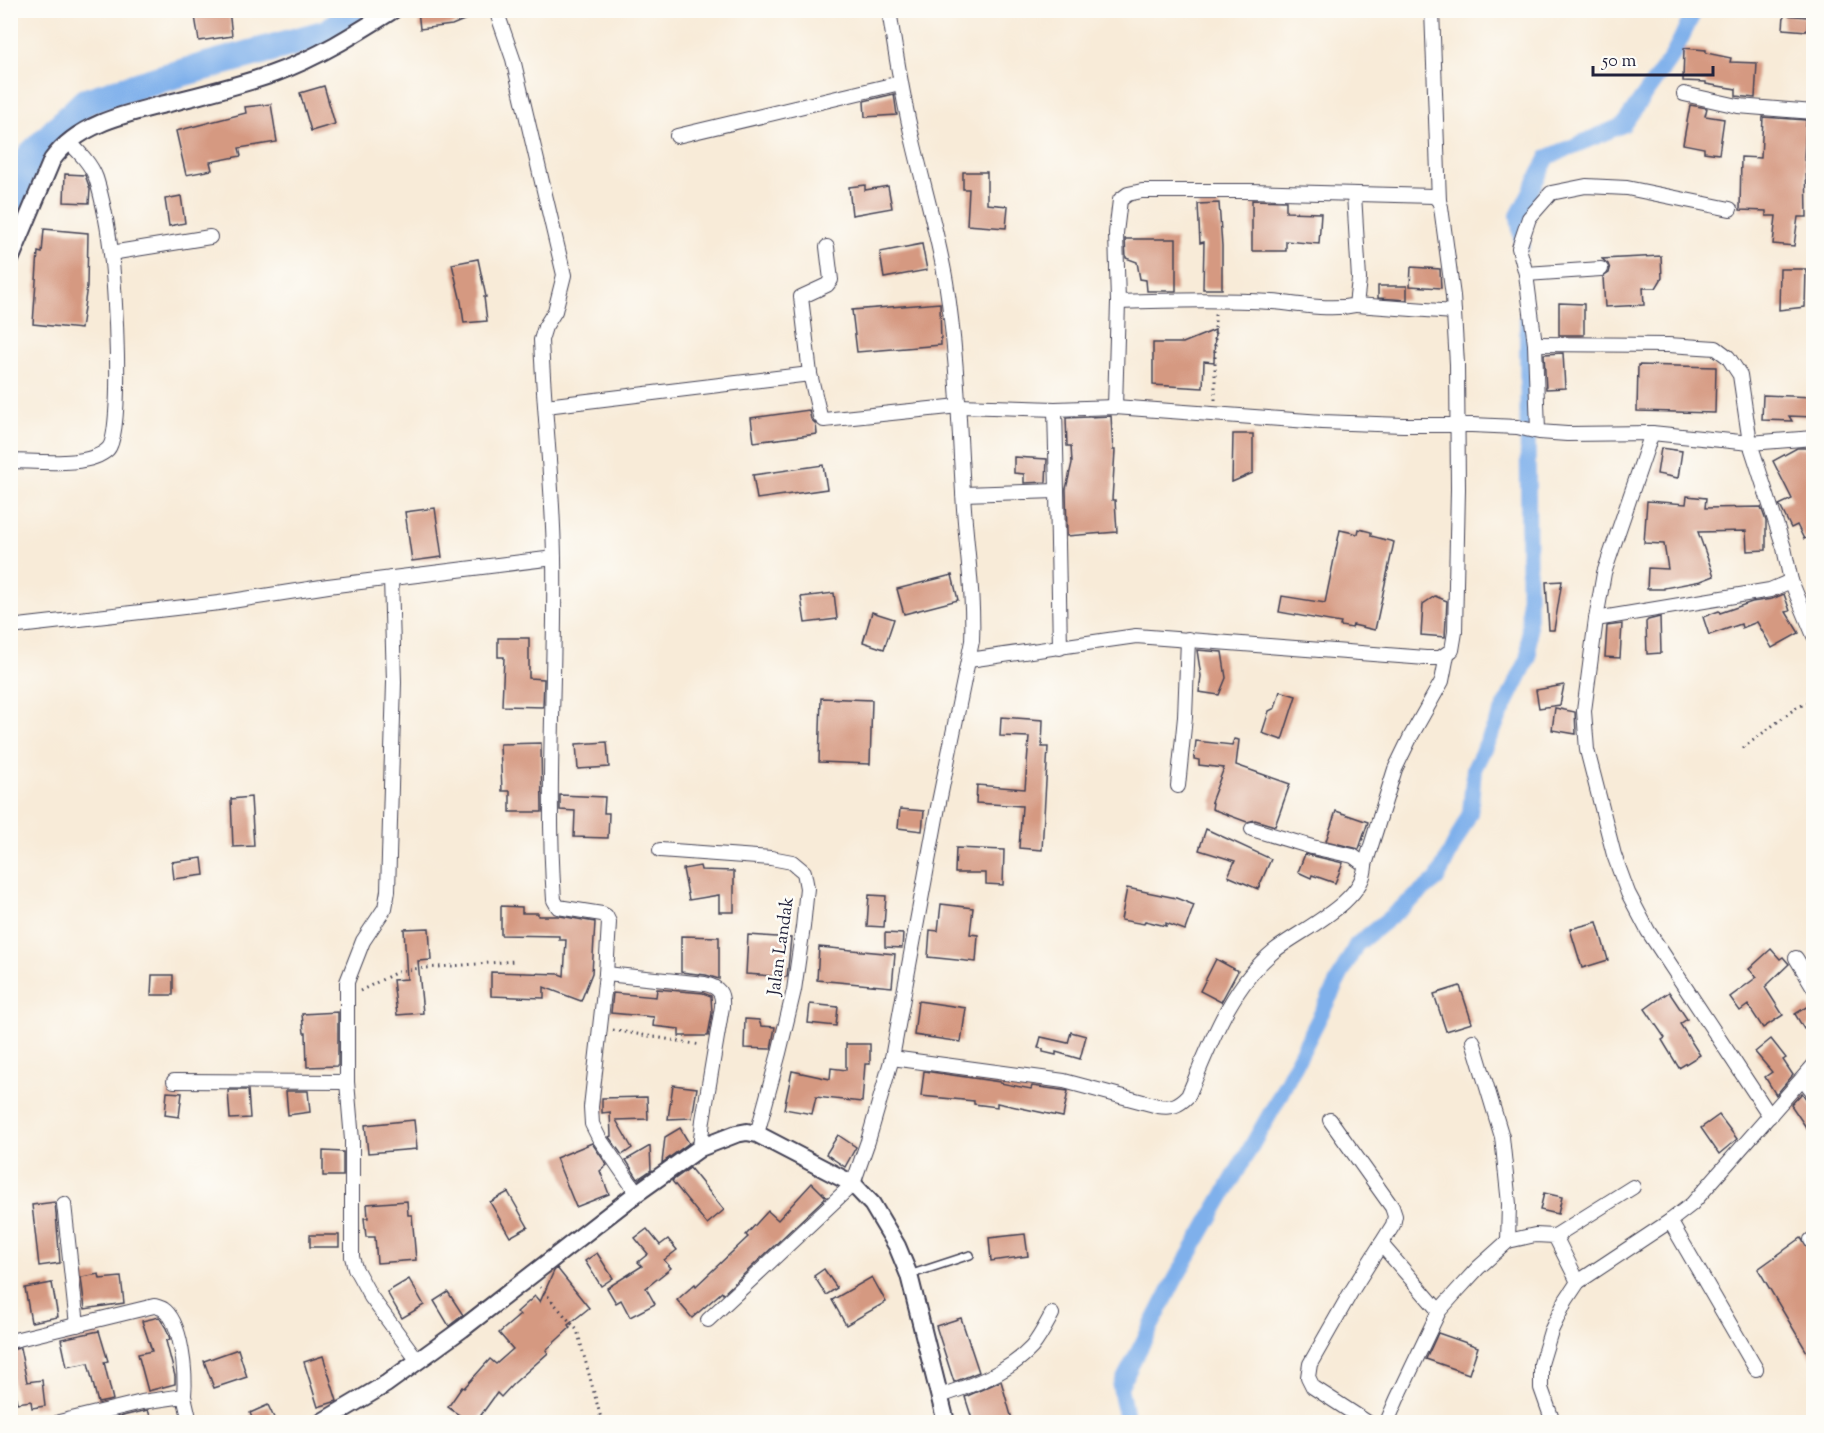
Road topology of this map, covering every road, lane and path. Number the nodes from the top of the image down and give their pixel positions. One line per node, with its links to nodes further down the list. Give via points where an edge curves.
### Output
1 (393, 10): 9 (street, via 317,54 276,72 97,124)
2 (496, 10): 25 (street, via 513,59 564,276 555,311 541,340)
3 (889, 10): 5 (street)
4 (1432, 10): 11 (street)
5 (900, 83): 8 (street); 26 (street, via 946,283)
6 (1684, 94): 7 (street, via 1738,106)
7 (1814, 111)
8 (677, 136)
9 (69, 142): 15 (street, via 96,176); 16 (street, via 52,160)
10 (1354, 194): 11 (street, via 1434,196); 20 (street, via 1128,194 1120,200 1118,211); 21 (street, via 1359,279)
11 (1439, 201): 22 (street)
12 (1730, 209): 18 (street, via 1627,188 1586,186 1551,193 1529,218 1519,248)
13 (210, 237): 15 (street)
14 (827, 247): 24 (street, via 831,280 801,297)
15 (111, 253): 35 (street, via 117,325 112,445 97,457 81,461)
16 (10, 260)
17 (1601, 269): 18 (street)
18 (1526, 274): 23 (street)
19 (1215, 300): 20 (street); 21 (street, via 1340,309); 29 (path)
20 (1118, 302): 27 (street)
21 (1356, 305): 22 (street)
22 (1454, 312): 30 (street)
23 (1536, 344): 31 (street); 34 (street, via 1716,348 1740,375)
24 (810, 374): 25 (street); 26 (street, via 824,420)
25 (546, 406): 38 (street)
26 (959, 406): 28 (street); 37 (street)
27 (1115, 407): 28 (street); 29 (street)
28 (1055, 409): 36 (street)
29 (1215, 416): 30 (street)
30 (1456, 424): 31 (street); 46 (street, via 1455,632 1452,650)
31 (1538, 432): 32 (street)
32 (1652, 433): 34 (street); 41 (street, via 1604,573)
33 (1814, 438): 34 (street)
34 (1750, 443): 40 (street)
35 (10, 461)
36 (1057, 491): 37 (street); 45 (street)
37 (963, 494): 47 (street, via 973,615)
38 (554, 558): 39 (street); 56 (street, via 550,770 554,900 558,907 606,916)
39 (391, 578): 42 (street); 58 (street, via 394,682 388,891 385,908 351,968)
40 (1791, 581): 41 (street, via 1770,590); 43 (street)
41 (1596, 619): 68 (street, via 1584,711 1587,750 1614,855 1648,931)
42 (10, 627)
43 (1814, 636)
44 (1188, 639): 45 (street, via 1136,636); 46 (street, via 1342,653 1426,658); 50 (street)
45 (1060, 648): 47 (street)
46 (1447, 655): 53 (street, via 1442,681 1395,769)
47 (969, 660): 62 (street)
48 (1814, 701): 49 (path, via 1797,707)
49 (1743, 748)
50 (1178, 786)
51 (1252, 829): 53 (street, via 1353,856)
52 (660, 850): 70 (street, Jalan Landak, via 771,858 792,862 804,872 807,888 794,990)
53 (1365, 865): 62 (street, via 1357,888 1340,905 1276,949 1247,979 1232,1000 1188,1096 1179,1105 1158,1106 1053,1079)
54 (1796, 958): 57 (street)
55 (515, 961): 58 (path, via 398,972)
56 (606, 974): 59 (street); 61 (street, via 720,990 723,997)
57 (1814, 988)
58 (347, 996): 66 (street)
59 (599, 1028): 61 (path); 74 (street, via 592,1124)
60 (1473, 1041): 78 (street, via 1502,1137 1509,1204)
61 (714, 1047): 71 (street)
62 (892, 1058): 72 (street)
63 (1814, 1065): 64 (street)
64 (1803, 1078): 67 (street); 68 (street)
65 (174, 1081): 66 (street)
66 (347, 1082): 89 (street, via 352,1257 371,1297)
67 (1814, 1093)
68 (1770, 1116): 76 (street, via 1692,1204)
69 (1330, 1120): 79 (street, via 1392,1207 1393,1225)
70 (757, 1134): 71 (street, via 736,1134); 72 (street)
71 (700, 1148): 74 (street)
72 (853, 1184): 81 (street, via 883,1221); 86 (street)
73 (1633, 1186): 77 (street)
74 (637, 1193): 82 (street)
75 (64, 1204): 87 (street)
76 (1670, 1221): 83 (street); 90 (street)
77 (1555, 1236): 78 (street, via 1535,1235); 83 (street)
78 (1508, 1241): 84 (street)
79 (1381, 1245): 84 (street); 99 (street, via 1310,1364 1308,1377 1313,1387)
80 (970, 1255): 81 (lane)
81 (909, 1275): 92 (street)
82 (531, 1277): 89 (street); 97 (path, via 577,1330)
83 (1578, 1282): 101 (street, via 1551,1331 1541,1364 1541,1388)
84 (1439, 1311): 100 (street)
85 (1052, 1314): 92 (street, via 1032,1346 1016,1362)
86 (708, 1320)
87 (76, 1325): 88 (street); 91 (street, via 154,1306 163,1308 178,1335 186,1381)
88 (10, 1341)
89 (418, 1361): 93 (street)
90 (1756, 1369)
91 (184, 1396): 94 (street); 95 (street)
92 (940, 1396): 98 (street)
93 (341, 1418): 96 (street)
94 (59, 1422)
95 (190, 1422)
96 (322, 1422)
97 (602, 1422)
98 (946, 1422)
99 (1367, 1422)
100 (1387, 1422)
101 (1553, 1422)

